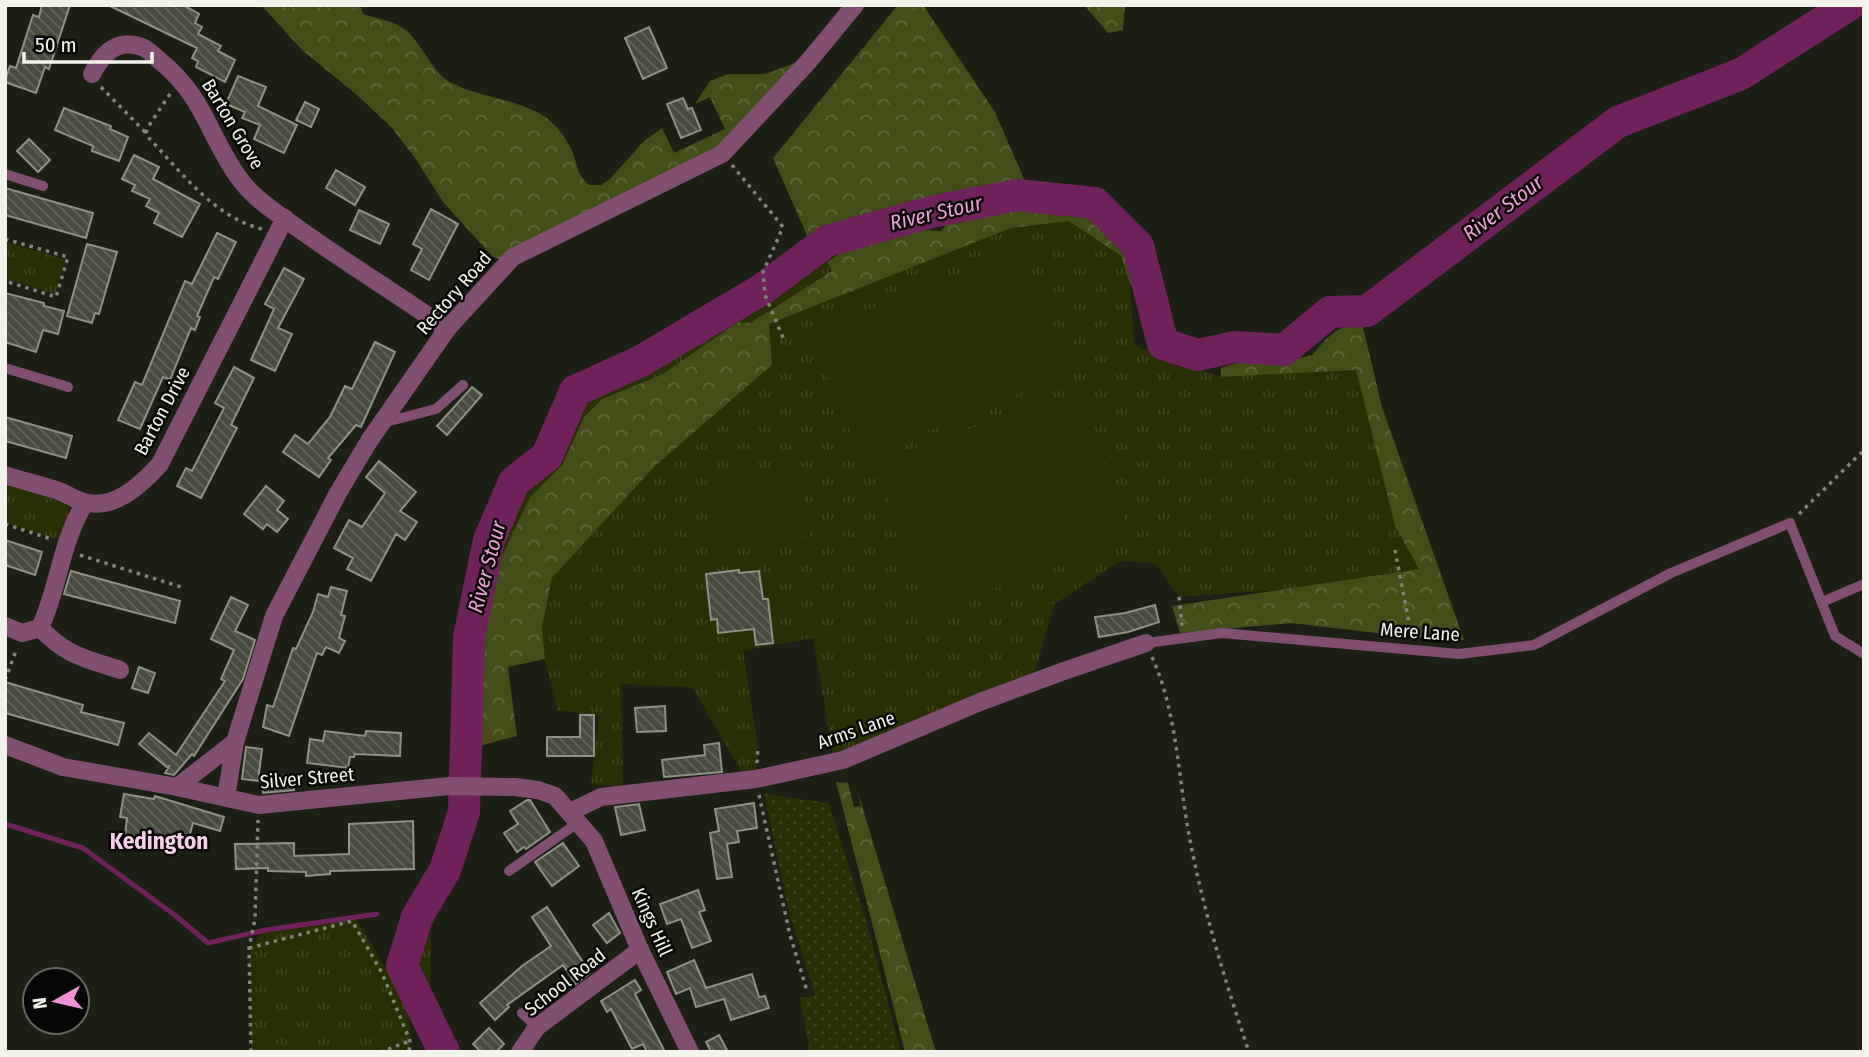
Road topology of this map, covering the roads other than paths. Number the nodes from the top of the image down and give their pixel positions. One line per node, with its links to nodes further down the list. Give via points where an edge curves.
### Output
1 (855, 5): 6 (street, Rectory Road, via 722,154 513,257)
2 (92, 74): 5 (street, Barton Grove, via 100,57 111,48 143,47 180,79 201,107 240,179)
3 (5, 174): 4 (lane)
4 (43, 186)
5 (281, 226): 6 (street, Barton Grove); 12 (street, Barton Drive, via 160,464 122,496 100,504)
6 (447, 329): 10 (street, Rectory Road)
7 (5, 368): 9 (lane)
8 (463, 385): 10 (lane, via 436,409)
9 (68, 387)
10 (382, 423): 20 (street, Rectory Road, via 338,493 274,616)
11 (5, 475): 12 (street)
12 (85, 503): 15 (street, via 73,523)
13 (1864, 584): 14 (lane)
14 (1822, 602): 17 (lane, Mere Lane, via 1790,523 1671,573 1534,645 1459,654 1222,633); 18 (lane, via 1835,636)
15 (40, 628): 16 (street); 19 (street, via 72,654)
16 (14, 629)
17 (1146, 643): 24 (street, Arms Lane, via 980,702 854,755 823,758 756,779 601,797)
18 (1864, 653)
19 (120, 670)
20 (234, 742): 22 (street); 23 (street, Rectory Road)
21 (5, 745): 22 (street, Silver Street, via 62,768)
22 (177, 787): 23 (street, Silver Street)
23 (226, 797): 24 (street, Silver Street, via 259,806 482,785 538,790 555,796)
24 (574, 817): 25 (lane); 26 (street, Kings Hill, via 594,841)
25 (509, 871)
26 (640, 950): 28 (street, School Road); 30 (street, Kings Hill)
27 (522, 1013): 28 (lane)
28 (537, 1027): 29 (street, School Road)
29 (520, 1052)
30 (690, 1052)

